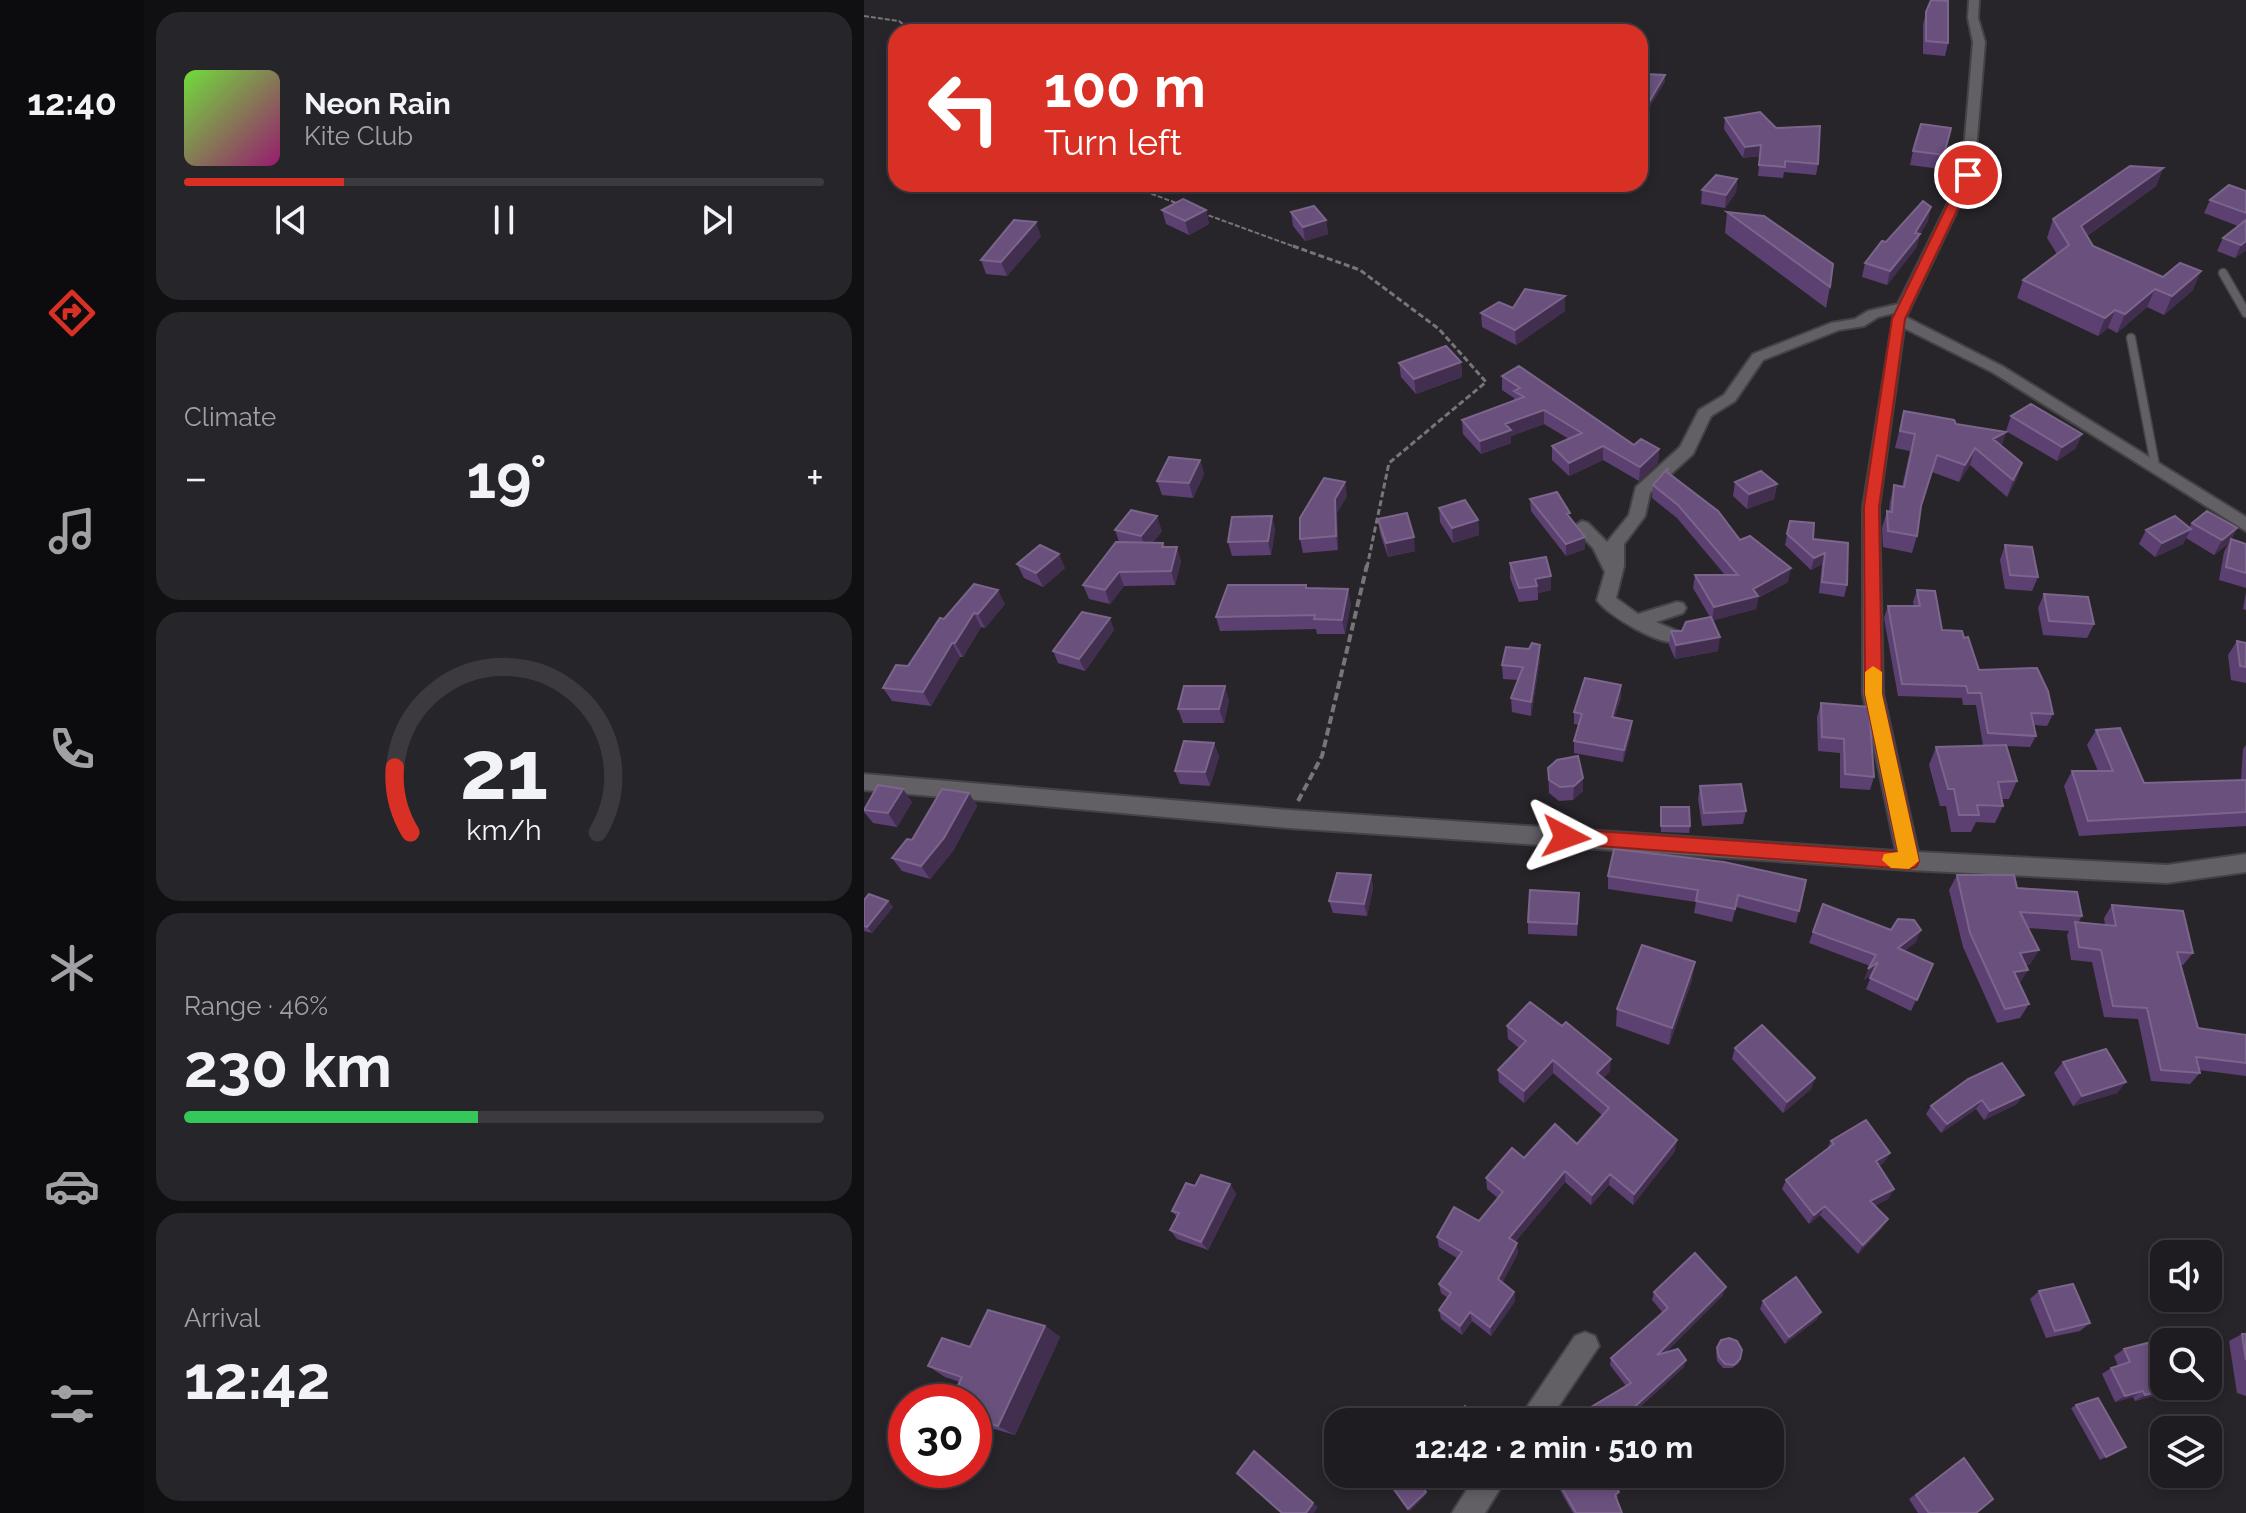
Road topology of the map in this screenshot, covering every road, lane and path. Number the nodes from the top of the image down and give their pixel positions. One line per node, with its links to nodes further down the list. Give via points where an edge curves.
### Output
1 (1974, 0): 8 (street, via 1979,42 1968,175)
2 (864, 16): 3 (path)
3 (903, 24)
4 (1146, 192): 5 (path)
5 (1179, 205)
6 (1194, 210): 19 (path, via 1360,270 1439,329 1486,382 1389,463 1322,756)
7 (2223, 273): 9 (lane)
8 (1900, 313): 11 (street); 14 (street, via 1873,314 1758,357 1730,398 1705,413 1687,450 1642,491 1637,516); 20 (street, via 1871,507 1873,694)
9 (2246, 313)
10 (2131, 338): 11 (lane)
11 (2156, 470): 12 (street)
12 (2246, 525)
13 (1582, 527): 14 (street)
14 (1607, 546): 16 (street, via 1614,571 1606,600)
15 (1677, 608): 16 (street)
16 (1637, 621): 17 (street)
17 (1673, 637)
18 (864, 782): 19 (street)
19 (1289, 819): 20 (street)
20 (1909, 861): 21 (street, via 2167,874)
21 (2246, 863)
22 (1585, 1346): 23 (street)
23 (1541, 1408)
24 (1485, 1488): 25 (street)
25 (1467, 1513)

